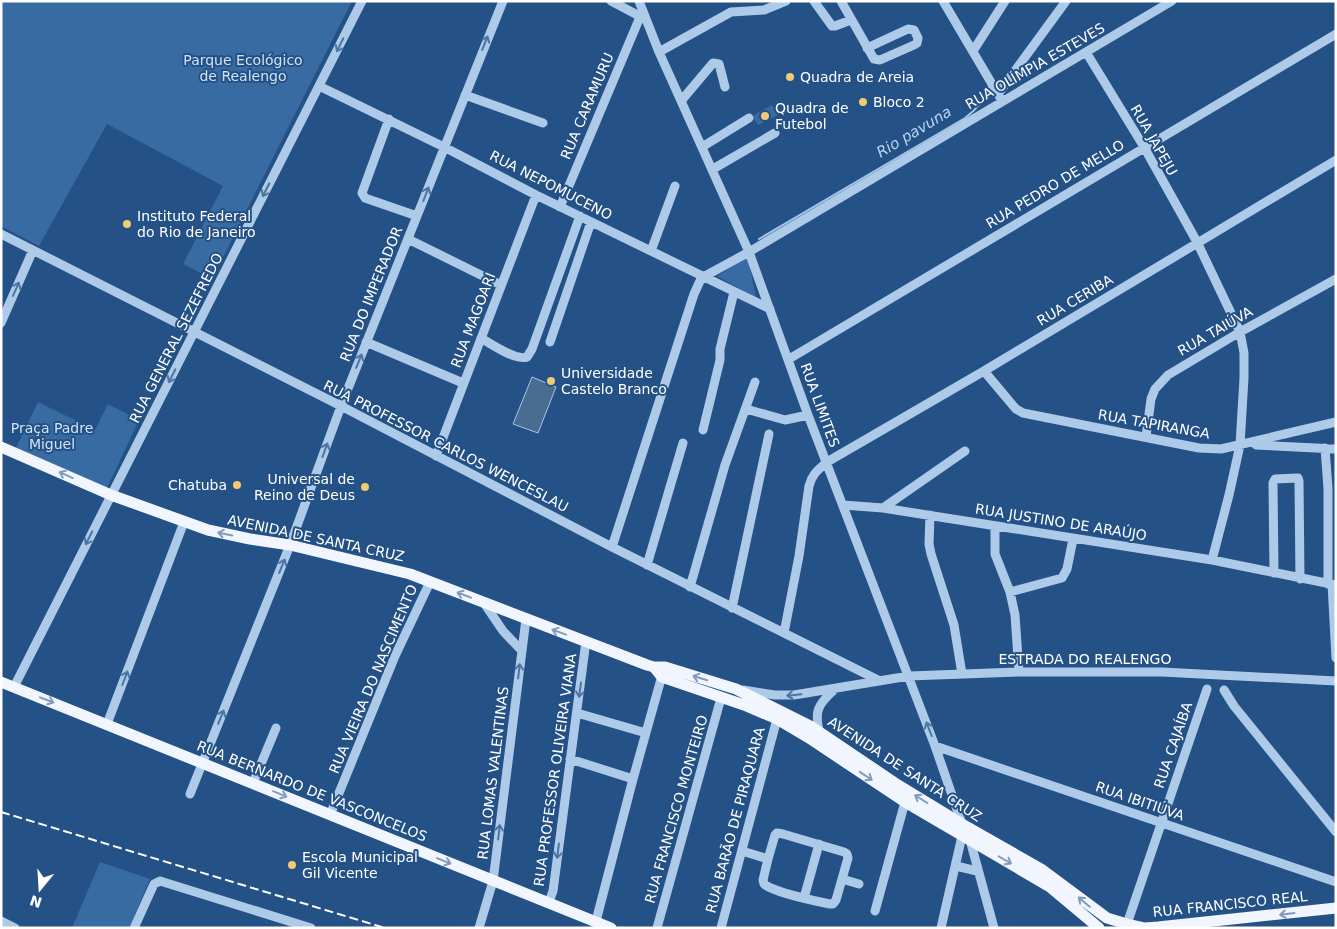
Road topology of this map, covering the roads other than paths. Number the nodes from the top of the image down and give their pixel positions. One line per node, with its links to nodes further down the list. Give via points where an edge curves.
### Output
1 (362, 1): 19 (street, RUA GENERAL SEZEFREDO, one-way to 19)
2 (503, 1): 21 (street, RUA DO IMPERADOR, one-way to 2)
3 (611, 1): 12 (street)
4 (639, 1): 12 (street, RUA LIMITES)
5 (786, 1): 17 (street, via 764,10 725,14)
6 (814, 1): 13 (street, via 832,26)
7 (841, 1): 13 (street)
8 (943, 1): 16 (street)
9 (1005, 1): 16 (street)
10 (1066, 1): 22 (street)
11 (1172, 1): 18 (street, RUA OLÍMPIA ESTEVES)
12 (643, 18): 17 (street, RUA LIMITES); 35 (street, RUA CARAMURU)
13 (851, 20): 15 (street)
14 (1336, 34): 30 (street, RUA PEDRO DE MELLO)
15 (867, 48): 15 (street, via 877,61 914,45 918,38 914,30 908,29)
16 (973, 51): 22 (street)
17 (659, 52): 23 (street, RUA LIMITES)
18 (1086, 52): 22 (street, RUA OLÍMPIA ESTEVES); 30 (street, RUA JAPEJU)
19 (319, 86): 25 (street, RUA NEPOMUCENO); 51 (street, RUA GENERAL SEZEFREDO, one-way to 51)
20 (725, 87): 23 (street, via 719,64 713,63)
21 (465, 95): 26 (street); 28 (street, RUA DO IMPERADOR)
22 (1000, 98): 44 (street, RUA OLÍMPIA ESTEVES)
23 (681, 101): 29 (street, RUA LIMITES)
24 (749, 118): 29 (street)
25 (389, 119): 28 (street, RUA NEPOMUCENO); 36 (street, via 362,193 366,198)
26 (543, 123)
27 (775, 133): 32 (street)
28 (444, 147): 34 (street, RUA NEPOMUCENO); 36 (street, RUA DO IMPERADOR, one-way to 28)
29 (702, 147): 32 (street, RUA LIMITES)
30 (1144, 147): 41 (street, RUA JAPEJU); 56 (street, RUA PEDRO DE MELLO)
31 (1336, 160): 41 (street, RUA CERIBA)
32 (713, 169): 44 (street, RUA LIMITES)
33 (675, 186): 43 (street)
34 (536, 195): 35 (street, RUA NEPOMUCENO); 47 (street, RUA MAGOARI)
35 (560, 207): 37 (street, RUA NEPOMUCENO)
36 (417, 216): 40 (street, RUA DO IMPERADOR)
37 (580, 216): 38 (street, RUA NEPOMUCENO); 53 (street, via 527,357 522,359 506,353)
38 (594, 223): 43 (street, RUA NEPOMUCENO); 55 (street)
39 (1, 234): 42 (street, RUA PROFESSOR CARLOS WENCESLAU)
40 (408, 239): 47 (street); 54 (street, RUA DO IMPERADOR)
41 (1196, 242): 52 (street, RUA JAPEJU); 57 (street, RUA CERIBA)
42 (33, 250): 50 (street, one-way to 42); 51 (street, RUA PROFESSOR CARLOS WENCESLAU)
43 (652, 251): 45 (street, RUA NEPOMUCENO)
44 (749, 252): 45 (street, RUA OLÍMPIA ESTEVES); 49 (street, RUA LIMITES)
45 (705, 276): 48 (street, RUA NEPOMUCENO); 84 (street, via 694,294)
46 (1336, 279): 52 (street, RUA TAIÚVA)
47 (501, 285): 53 (street, RUA MAGOARI)
48 (734, 292): 49 (street, RUA NEPOMUCENO); 64 (street)
49 (770, 309): 56 (street, RUA LIMITES)
50 (1, 323)
51 (195, 332): 60 (street, RUA PROFESSOR CARLOS WENCESLAU); 76 (street, RUA GENERAL SEZEFREDO, one-way to 76)
52 (1240, 332): 66 (street, RUA TAIÚVA, via 1161,381 1151,399); 68 (street, RUA JAPEJU, via 1244,353)
53 (481, 338): 59 (street, RUA MAGOARI)
54 (366, 342): 59 (street); 60 (street, RUA DO IMPERADOR, one-way to 54)
55 (550, 342)
56 (789, 359): 62 (street, RUA LIMITES)
57 (984, 371): 66 (street, RUA TAPIRANGA, via 1023,413); 74 (street, RUA CERIBA)
58 (755, 382): 61 (street)
59 (463, 383): 73 (street, RUA MAGOARI)
60 (341, 406): 73 (street, RUA PROFESSOR CARLOS WENCESLAU); 83 (street, RUA DO IMPERADOR, one-way to 60)
61 (746, 409): 62 (street, via 785,420); 92 (street, via 726,460)
62 (808, 415): 74 (street, RUA LIMITES)
63 (1336, 422): 68 (street, RUA TAPIRANGA)
64 (703, 430)
65 (769, 434): 95 (street)
66 (1146, 437): 68 (street, RUA TAPIRANGA, via 1213,449)
67 (683, 443): 87 (street)
68 (1243, 445): 70 (street); 86 (street, RUA JAPEJU)
69 (1, 447): 76 (main road, AVENIDA DE SANTA CRUZ, one-way to 69)
70 (1325, 448): 71 (street); 75 (street)
71 (1336, 449)
72 (965, 451): 78 (street)
73 (436, 456): 84 (street, RUA PROFESSOR CARLOS WENCESLAU)
74 (827, 462): 77 (street, RUA LIMITES); 97 (street, RUA CERIBA, via 812,477)
75 (1332, 485): 85 (street)
76 (111, 495): 80 (main road, AVENIDA DE SANTA CRUZ); 112 (street, RUA GENERAL SEZEFREDO, one-way to 112)
77 (843, 505): 78 (street, RUA JUSTINO DE ARAÚJO); 106 (street, RUA LIMITES)
78 (883, 508): 79 (street, RUA JUSTINO DE ARAÚJO)
79 (930, 516): 81 (street, RUA JUSTINO DE ARAÚJO); 104 (street, via 930,554 954,625)
80 (184, 522): 83 (main road, AVENIDA DE SANTA CRUZ, one-way to 80, via 218,532); 120 (street, one-way to 80)
81 (995, 526): 82 (street, RUA JUSTINO DE ARAÚJO); 93 (street, via 995,554)
82 (1073, 539): 86 (street, RUA JUSTINO DE ARAÚJO); 93 (street, via 1062,578)
83 (290, 545): 90 (main road, AVENIDA DE SANTA CRUZ, via 365,562); 127 (street, RUA DO IMPERADOR, one-way to 83)
84 (612, 547): 87 (street, RUA PROFESSOR CARLOS WENCESLAU)
85 (1332, 550): 91 (street)
86 (1212, 560): 88 (street, RUA JUSTINO DE ARAÚJO)
87 (647, 565): 92 (street, RUA PROFESSOR CARLOS WENCESLAU)
88 (1274, 573): 89 (street, RUA JUSTINO DE ARAÚJO); 89 (street, via 1272,483 1275,479 1298,478)
89 (1300, 579): 91 (street, RUA JUSTINO DE ARAÚJO)
90 (430, 582): 94 (main road, AVENIDA DE SANTA CRUZ, one-way to 90); 132 (street, RUA VIEIRA DO NASCIMENTO, via 396,656)
91 (1332, 584): 100 (street)
92 (690, 586): 95 (street, RUA PROFESSOR CARLOS WENCESLAU)
93 (1010, 592): 103 (street)
94 (484, 603): 96 (main road, AVENIDA DE SANTA CRUZ); 99 (street)
95 (732, 608): 97 (street, RUA PROFESSOR CARLOS WENCESLAU)
96 (526, 619): 98 (main road, AVENIDA DE SANTA CRUZ, one-way to 96); 99 (street, RUA LOMAS VALENTINAS)
97 (784, 633): 101 (street, RUA PROFESSOR CARLOS WENCESLAU)
98 (586, 641): 102 (main road, AVENIDA DE SANTA CRUZ); 118 (street, RUA PROFESSOR OLIVEIRA VIANA, one-way to 118)
99 (522, 651): 142 (street, RUA LOMAS VALENTINAS, one-way to 99)
100 (1336, 658)
101 (853, 668): 108 (street, RUA PROFESSOR CARLOS WENCESLAU); 111 (street, via 858,678)
102 (660, 670): 113 (main road, AVENIDA DE SANTA CRUZ, one-way to 102); 117 (main road, AVENIDA DE SANTA CRUZ); 123 (street)
103 (1019, 672): 104 (street, ESTRADA DO REALENGO); 105 (street, ESTRADA DO REALENGO)
104 (962, 674): 106 (street, ESTRADA DO REALENGO)
105 (1198, 674): 107 (street, ESTRADA DO REALENGO); 115 (street, RUA CAJAÍBA)
106 (909, 676): 108 (street, ESTRADA DO REALENGO); 124 (street, RUA LIMITES, one-way to 106)
107 (1230, 676): 109 (street, ESTRADA DO REALENGO); 116 (street)
108 (880, 681): 111 (street, ESTRADA DO REALENGO)
109 (1336, 681)
110 (1, 682): 112 (main road, RUA BERNARDO DE VASCONCELOS)
111 (853, 686): 114 (street, ESTRADA DO REALENGO)
112 (14, 687): 120 (main road, RUA BERNARDO DE VASCONCELOS, one-way to 120)
113 (736, 689): 114 (street, ESTRADA DO REALENGO, one-way to 113, via 784,696); 122 (main road, AVENIDA DE SANTA CRUZ)
114 (834, 689): 122 (street, via 820,704 817,722)
115 (1207, 689): 116 (street); 133 (street, RUA CAJAÍBA)
116 (1224, 690): 134 (street)
117 (721, 698): 119 (main road, AVENIDA DE SANTA CRUZ); 157 (street, RUA FRANCISCO MONTEIRO)
118 (577, 713): 123 (street); 126 (street, RUA PROFESSOR OLIVEIRA VIANA)
119 (776, 719): 125 (main road, AVENIDA DE SANTA CRUZ); 137 (street, RUA BARÃO DE PIRAQUARA)
120 (107, 724): 127 (main road, RUA BERNARDO DE VASCONCELOS)
121 (276, 728): 129 (street)
122 (820, 732): 125 (street); 135 (main road, AVENIDA DE SANTA CRUZ, one-way to 122)
123 (646, 733): 128 (street)
124 (935, 746): 133 (street, RUA IBITIÚVA); 135 (street, RUA LIMITES)
125 (825, 749): 131 (main road, AVENIDA DE SANTA CRUZ, one-way to 131)
126 (570, 759): 128 (street); 146 (street, RUA PROFESSOR OLIVEIRA VIANA, one-way to 146)
127 (203, 762): 129 (main road, RUA BERNARDO DE VASCONCELOS); 130 (street, RUA DO IMPERADOR)
128 (633, 779): 150 (street)
129 (252, 783): 132 (main road, RUA BERNARDO DE VASCONCELOS, one-way to 132)
130 (190, 794)
131 (905, 802): 135 (main road, AVENIDA DE SANTA CRUZ); 148 (street)
132 (333, 816): 142 (main road, RUA BERNARDO DE VASCONCELOS, one-way to 142)
133 (1161, 823): 143 (street, RUA IBITIÚVA); 149 (street, RUA CAJAÍBA)
134 (1336, 832)
135 (965, 833): 139 (street); 140 (street, RUA LIMITES); 151 (main road, AVENIDA DE SANTA CRUZ, one-way to 135, via 1107,918 1041,868); 161 (main road, AVENIDA DE SANTA CRUZ, one-way to 161, via 1050,887)
136 (819, 844): 138 (street, via 777,834); 141 (street, via 847,854); 145 (street)
137 (742, 851): 138 (street); 158 (street, RUA BARÃO DE PIRAQUARA)
138 (768, 859): 145 (street, via 764,884)
139 (956, 866): 140 (street); 159 (street)
140 (977, 870): 160 (street, RUA LIMITES)
141 (842, 879): 144 (street); 145 (street, via 833,904)
142 (493, 881): 146 (main road, RUA BERNARDO DE VASCONCELOS); 155 (street, RUA LOMAS VALENTINAS)
143 (1336, 882)
144 (859, 884)
145 (804, 898)
146 (550, 902): 150 (main road, RUA BERNARDO DE VASCONCELOS)
147 (1336, 908): 152 (main road, RUA FRANCISCO REAL, one-way to 152)
148 (875, 911)
149 (1131, 911): 151 (street, RUA CAJAÍBA); 152 (street, via 1133,917)
150 (596, 921): 156 (main road, RUA BERNARDO DE VASCONCELOS)
151 (1127, 924): 152 (main road, RUA FRANCISCO REAL)
152 (1147, 927)
153 (134, 928): 154 (street, via 154,884 160,881)
154 (310, 928)
155 (479, 928)
156 (611, 928)
157 (657, 928)
158 (721, 928)
159 (941, 928)
160 (994, 928)
161 (1099, 928)

